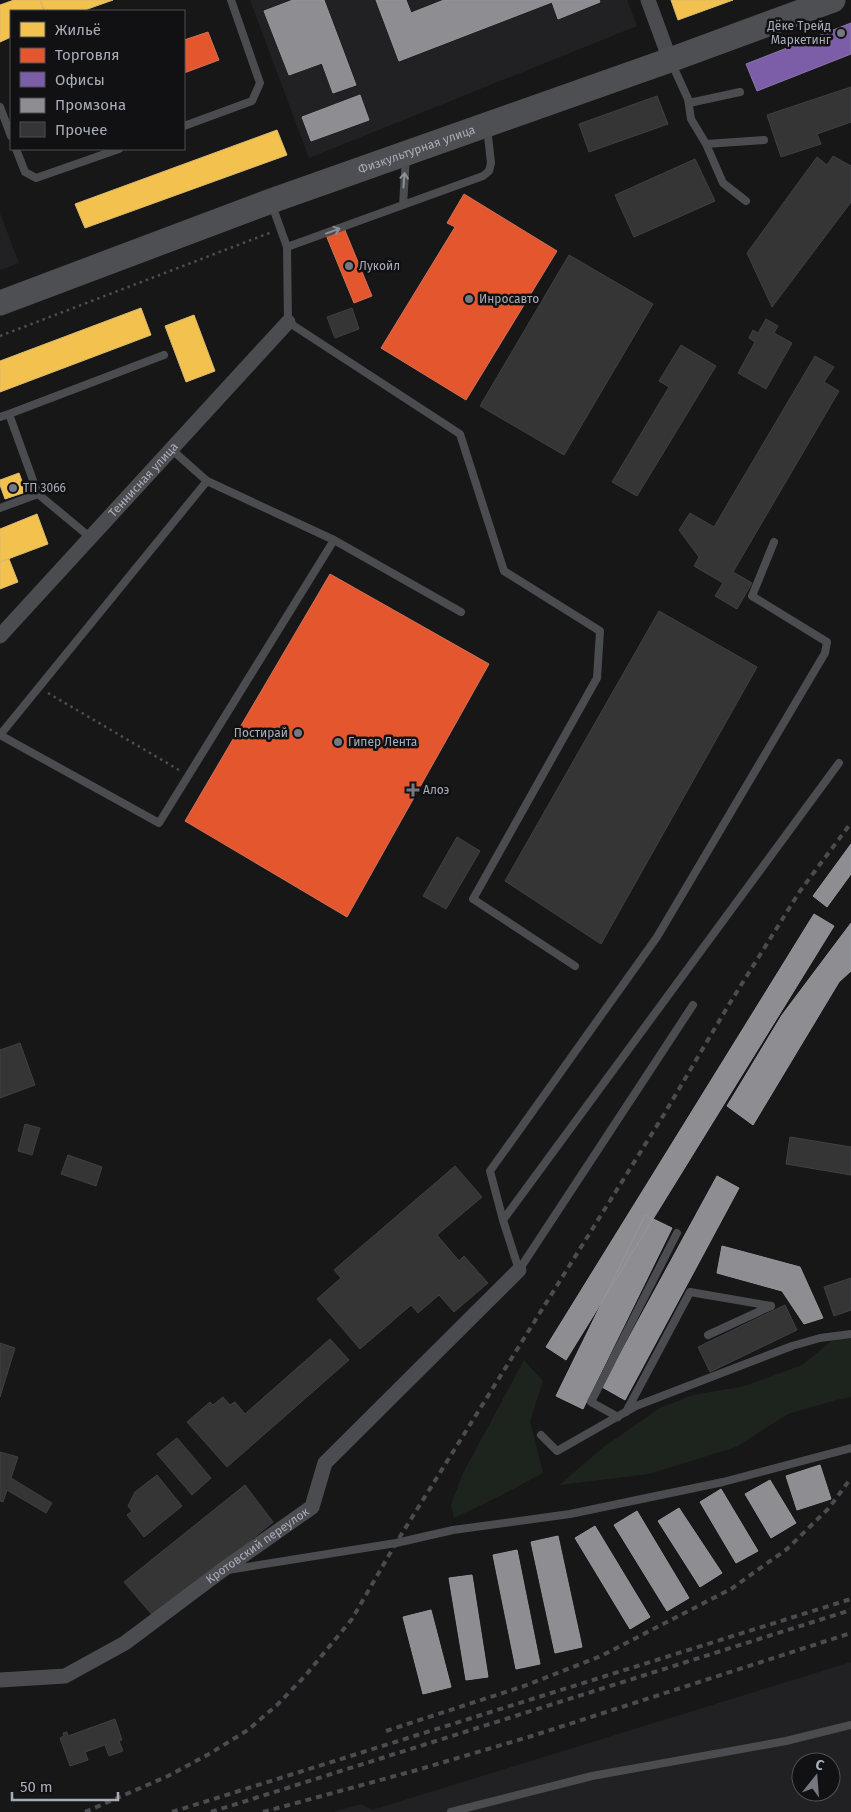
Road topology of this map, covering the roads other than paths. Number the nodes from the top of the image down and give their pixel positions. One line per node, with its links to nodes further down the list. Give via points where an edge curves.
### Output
1 (231, 0): 9 (lane, via 260,82 252,101)
2 (648, 0): 4 (street)
3 (833, 0): 4 (main road, Физкультурная улица)
4 (670, 60): 6 (lane); 8 (main road, Физкультурная улица)
5 (740, 92): 6 (lane)
6 (689, 103): 12 (lane, via 691,119)
7 (0, 107): 10 (lane)
8 (487, 125): 15 (main road, Физкультурная улица); 18 (lane, via 489,171)
9 (185, 126)
10 (10, 133)
11 (764, 140): 12 (lane)
12 (706, 144): 17 (lane, via 723,183)
13 (16, 150): 14 (lane, via 25,172 36,178)
14 (116, 150)
15 (406, 154): 16 (main road, Физкультурная улица); 18 (lane, one-way to 15)
16 (271, 201): 19 (lane); 20 (main road, Физкультурная улица)
17 (746, 201)
18 (403, 205): 19 (lane, one-way to 18)
19 (287, 247): 21 (lane)
20 (0, 303)
21 (288, 322): 25 (street, Теннисная улица); 35 (lane, via 460,434 504,571 600,631 597,678 473,899)
22 (164, 355): 23 (lane)
23 (9, 414): 24 (lane); 27 (lane)
24 (0, 417)
25 (171, 449): 26 (lane); 29 (street, Теннисная улица)
26 (207, 481): 30 (lane); 30 (lane, via 0,735 159,823)
27 (38, 494): 28 (lane); 29 (lane)
28 (0, 508)
29 (92, 538): 33 (street, Теннисная улица)
30 (334, 540): 32 (lane)
31 (774, 542): 37 (lane, via 752,596 827,642 825,653 657,937 490,1171)
32 (461, 612)
33 (0, 636)
34 (839, 763): 37 (lane)
35 (575, 966)
36 (693, 1005): 39 (lane)
37 (503, 1220): 39 (lane)
38 (678, 1233): 43 (lane, via 592,1402)
39 (519, 1270): 46 (street, Кротовский переулок, via 325,1463 312,1507)
40 (851, 1334): 42 (lane, via 792,1346)
41 (708, 1336): 42 (lane, via 770,1306 690,1292)
42 (626, 1412): 43 (lane)
43 (618, 1416): 44 (lane, via 557,1451)
44 (541, 1435)
45 (851, 1448): 46 (lane, via 723,1482 570,1514 453,1530 396,1543)
46 (221, 1571): 47 (street, Кротовский переулок, via 125,1643 65,1676)
47 (0, 1680)
48 (851, 1725): 49 (lane, via 592,1776)
49 (451, 1812)

